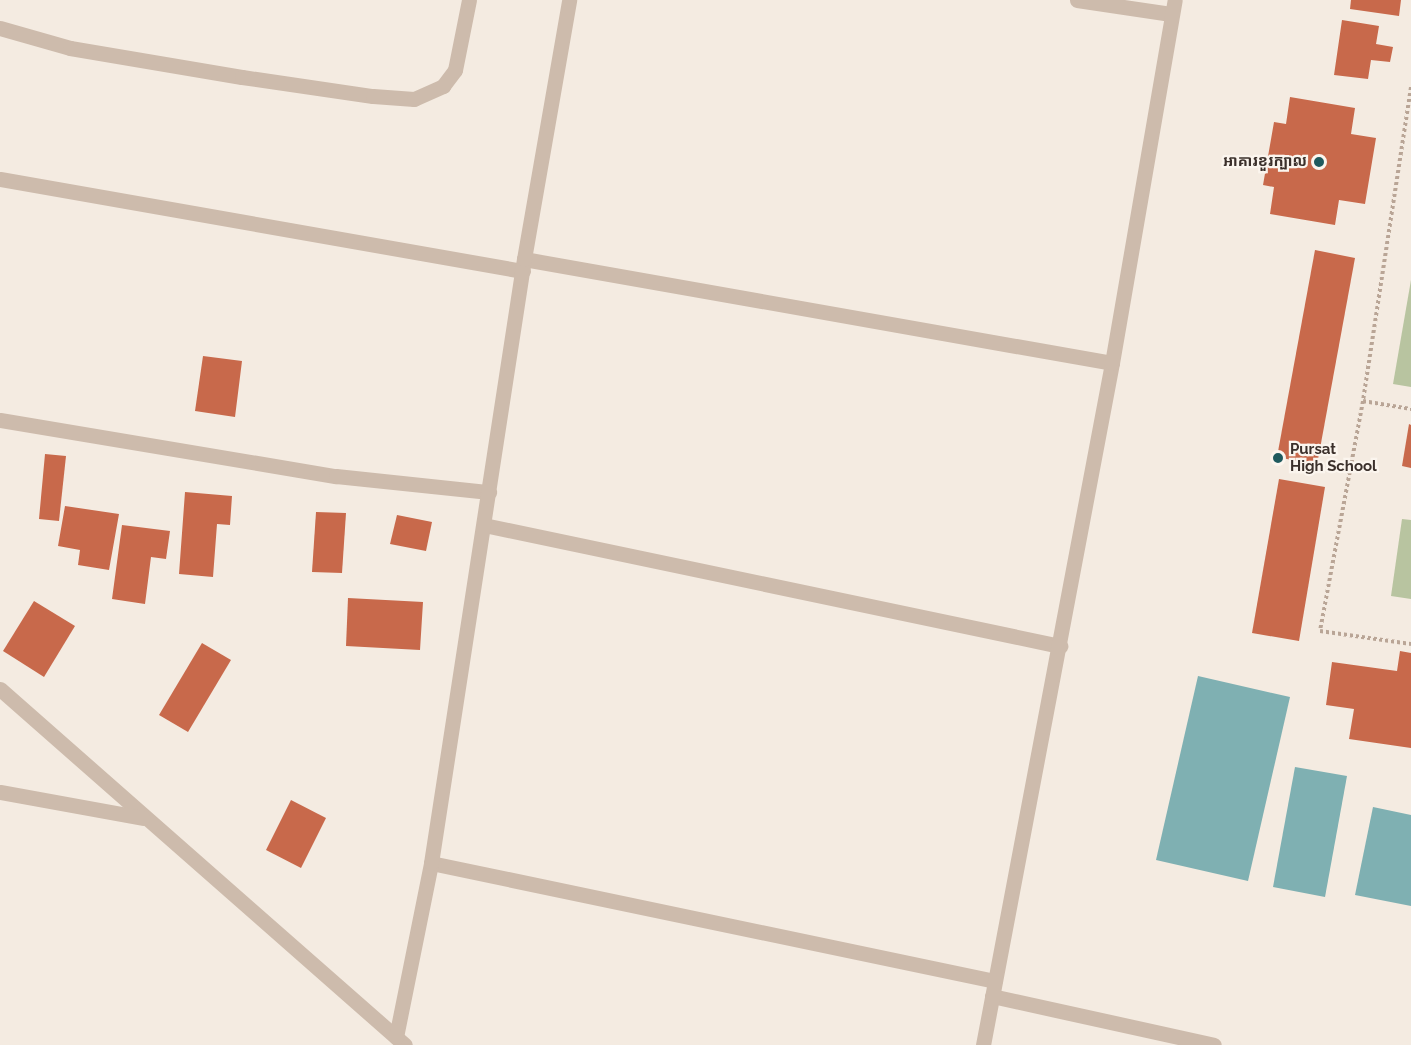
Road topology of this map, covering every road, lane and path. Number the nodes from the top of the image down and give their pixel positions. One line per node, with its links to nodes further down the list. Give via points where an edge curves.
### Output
1 (469, 0): 5 (street, via 455,70 443,86 414,99 253,79 70,48)
2 (569, 0): 9 (street)
3 (1077, 0): 4 (street)
4 (1173, 7): 10 (street)
5 (0, 28)
6 (1411, 87): 7 (path)
7 (1409, 110): 11 (path)
8 (0, 179): 9 (street)
9 (524, 265): 10 (street); 14 (street)
10 (1113, 363): 17 (street)
11 (1363, 401): 12 (path); 16 (path, via 1320,631)
12 (1411, 409)
13 (0, 420): 14 (street, via 336,476)
14 (489, 492): 15 (street)
15 (484, 525): 17 (street); 21 (street)
16 (1411, 644)
17 (1060, 646): 22 (street)
18 (0, 689): 20 (street)
19 (0, 792): 20 (street)
20 (143, 818): 23 (street)
21 (431, 863): 22 (street); 23 (street)
22 (993, 988): 24 (street); 25 (street)
23 (401, 1041)
24 (983, 1045)
25 (1214, 1045)

